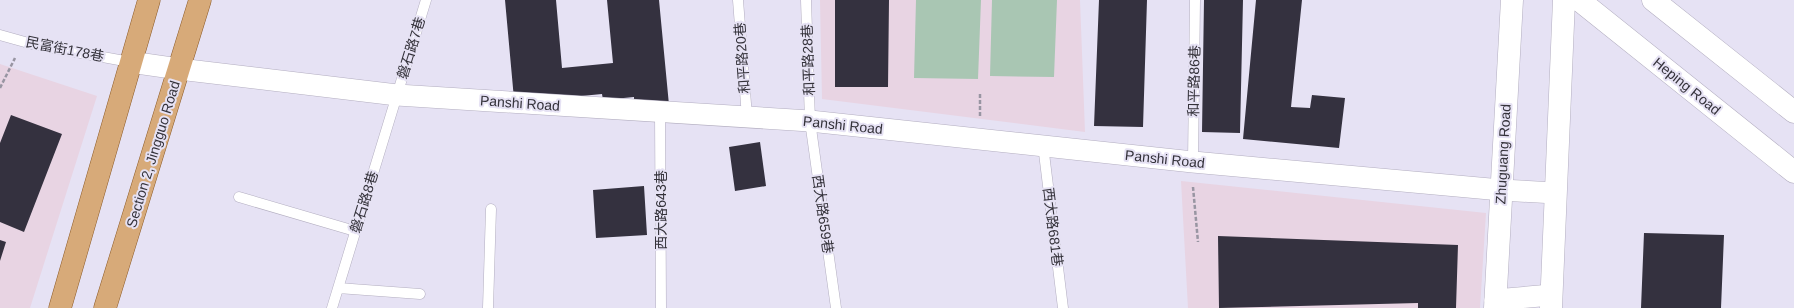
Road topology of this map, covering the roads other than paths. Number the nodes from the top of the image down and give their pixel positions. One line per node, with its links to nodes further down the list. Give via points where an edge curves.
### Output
1 (149, 0): 12 (main road)
2 (200, 0): 13 (main road, Section 2, Jingguo Road)
3 (426, 0): 14 (lane, 磐石路7巷)
4 (738, 0): 17 (lane, 和平路20巷)
5 (806, 0): 18 (lane, 和平路28巷)
6 (1195, 0): 20 (lane, 和平路86巷)
7 (1512, 0): 22 (street, Zhuguang Road)
8 (1564, 0): 23 (street)
9 (1579, 0): 21 (street, Heping Road)
10 (1653, 0): 16 (street)
11 (0, 35): 12 (lane, 民富街178巷)
12 (130, 62): 13 (street, Panshi Road); 31 (main road)
13 (179, 69): 14 (street, Panshi Road); 32 (main road, Section 2, Jingguo Road)
14 (397, 95): 15 (street, Panshi Road); 26 (lane, 磐石路8巷)
15 (660, 112): 17 (street, Panshi Road); 35 (lane, 西大路643巷)
16 (1794, 112)
17 (746, 117): 18 (street, Panshi Road)
18 (810, 121): 19 (street, Panshi Road); 36 (lane, 西大路659巷)
19 (1043, 145): 20 (street, Panshi Road); 37 (lane, 西大路681巷)
20 (1192, 162): 22 (street, Panshi Road)
21 (1794, 172)
22 (1501, 190): 23 (street, Panshi Road); 30 (street, Zhuguang Road)
23 (1555, 193): 29 (street)
24 (239, 197): 26 (lane)
25 (490, 209): 34 (lane)
26 (355, 230): 27 (lane, 磐石路8巷)
27 (338, 288): 28 (lane); 33 (lane, 磐石路8巷)
28 (420, 294)
29 (1551, 302): 30 (street)
30 (1495, 304)
31 (60, 308)
32 (105, 308)
33 (332, 308)
34 (488, 308)
35 (661, 308)
36 (836, 308)
37 (1063, 308)

